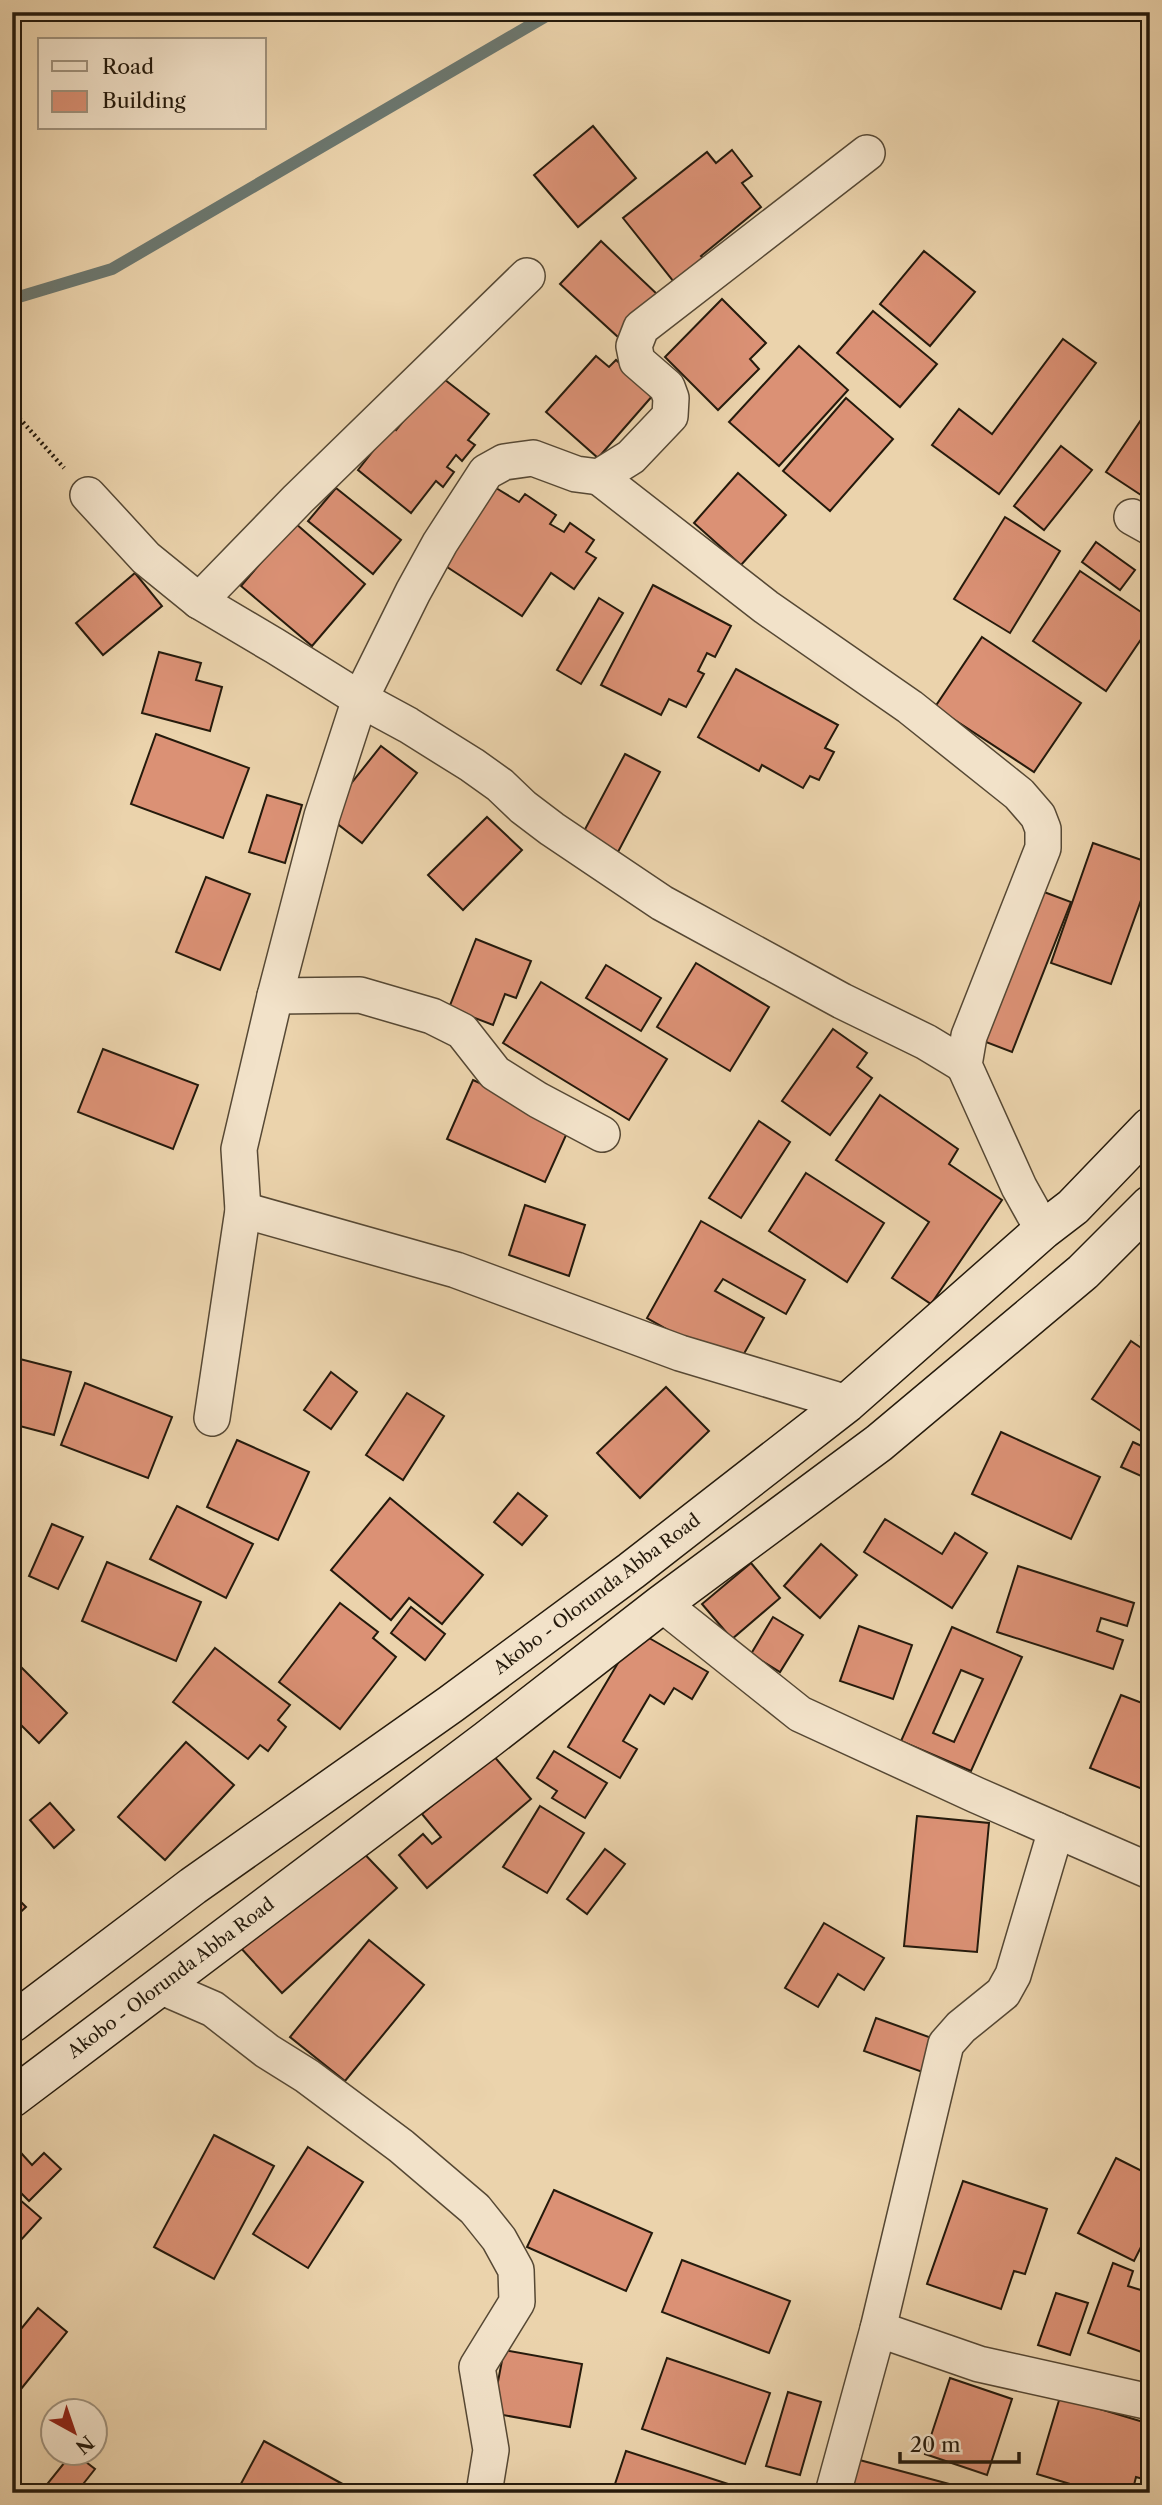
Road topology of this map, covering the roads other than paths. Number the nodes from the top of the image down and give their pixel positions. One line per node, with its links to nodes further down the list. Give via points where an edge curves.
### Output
1 (867, 153): 3 (street, via 641,328 635,346 637,361 667,387 670,416 631,457)
2 (527, 276): 5 (street)
3 (599, 477): 6 (street, via 533,458 505,462 486,472 440,543); 8 (street, via 766,607 910,707 1019,794 1038,816 1043,848 969,1036)
4 (88, 495): 5 (street, via 146,558)
5 (198, 601): 6 (street)
6 (360, 699): 7 (street, via 322,816); 8 (street, via 472,765 552,829 662,903)
7 (275, 996): 10 (street, via 360,995 432,1016 462,1031 495,1073); 12 (street, via 239,1149)
8 (964, 1065): 13 (street, via 1019,1187)
9 (1150, 1127): 13 (main road, Akobo - Olorunda Abba Road, via 1073,1207)
10 (602, 1134)
11 (1150, 1205): 16 (main road, Akobo - Olorunda Abba Road, via 1083,1272 879,1443)
12 (243, 1210): 14 (street, via 456,1270 680,1353); 15 (street)
13 (1044, 1230): 14 (main road, Akobo - Olorunda Abba Road)
14 (847, 1403): 20 (main road, Akobo - Olorunda Abba Road, via 620,1579 193,1886)
15 (212, 1418)
16 (662, 1604): 17 (street, via 800,1714); 19 (main road, Akobo - Olorunda Abba Road)
17 (1056, 1830): 18 (street); 22 (street, via 1013,1975 1003,1993 946,2044)
18 (1150, 1871)
19 (160, 1986): 21 (main road, Akobo - Olorunda Abba Road); 24 (street, via 213,2009 307,2076 475,2209 499,2239 516,2270 517,2302 477,2367 491,2450)
20 (12, 2023)
21 (12, 2098)
22 (878, 2329): 23 (street, via 979,2364); 25 (street)
23 (1150, 2402)
24 (484, 2493)
25 (833, 2493)

